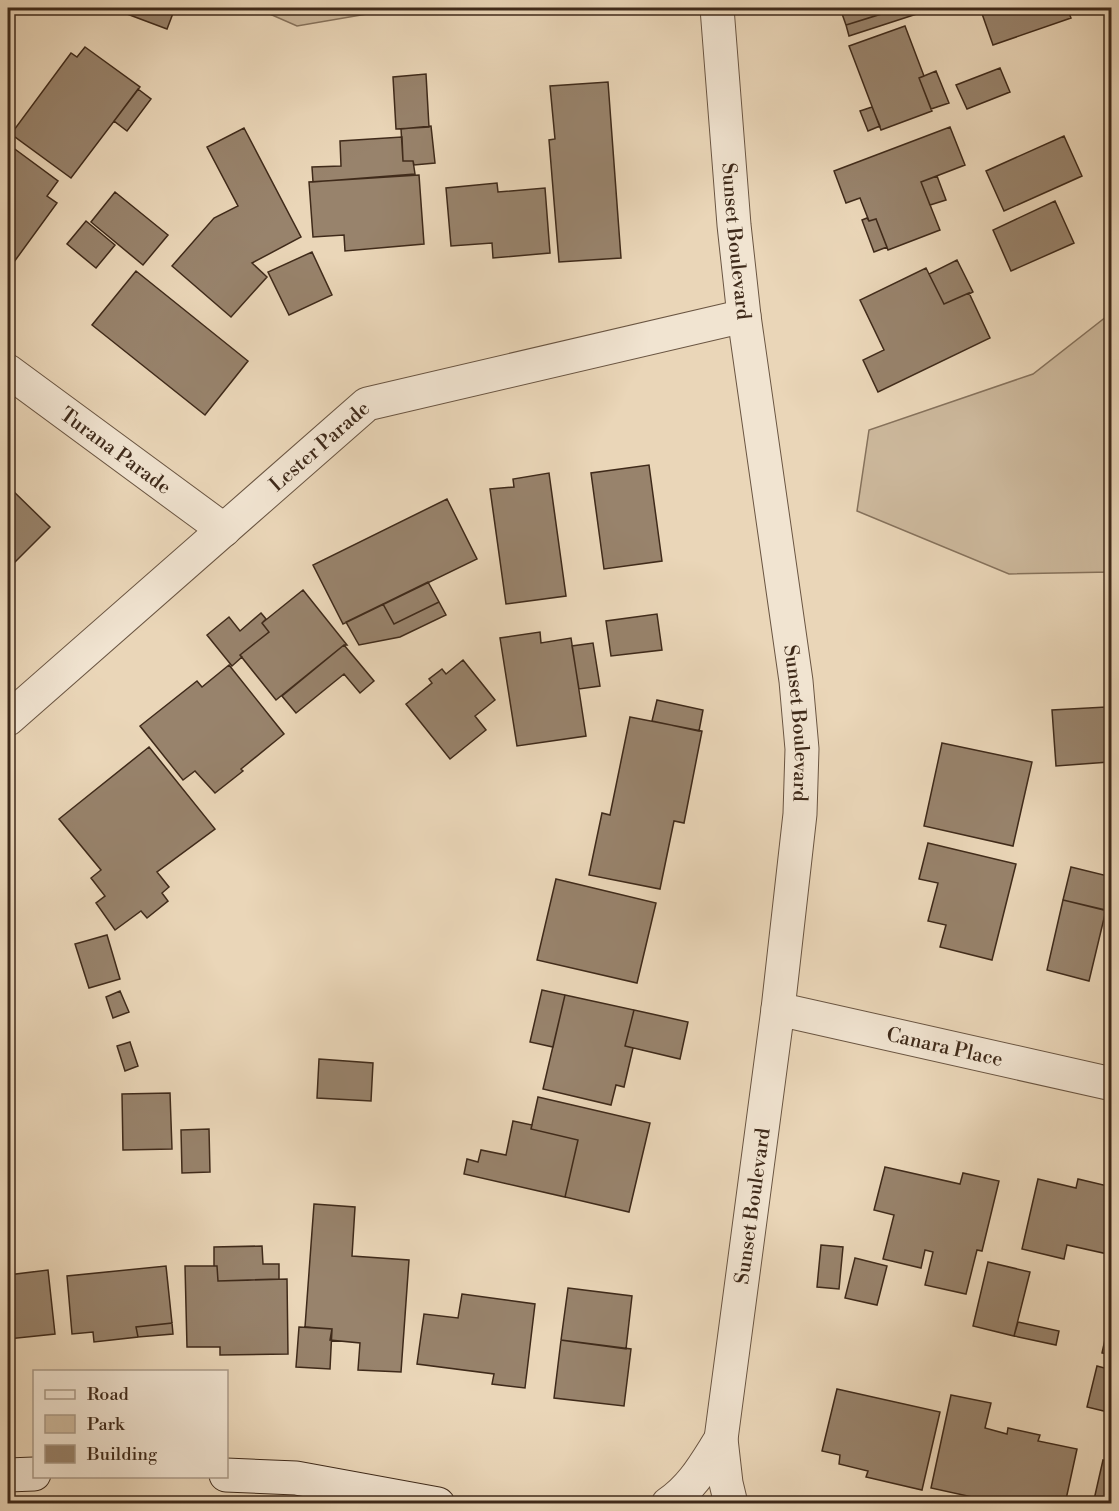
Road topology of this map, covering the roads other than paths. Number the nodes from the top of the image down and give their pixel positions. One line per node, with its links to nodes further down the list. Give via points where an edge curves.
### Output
1 (717, 8): 2 (street, Sunset Boulevard)
2 (744, 316): 4 (street, Lester Parade, via 367,404); 6 (street, Sunset Boulevard, via 796,681 801,749 800,814)
3 (8, 371): 4 (street, Turana Parade)
4 (224, 530): 5 (street, Lester Parade)
5 (8, 719)
6 (778, 1009): 7 (street, Canara Place); 8 (street, Sunset Boulevard)
7 (1112, 1084)
8 (721, 1439): 13 (street, Sunset Boulevard, via 682,1494); 14 (street, Sunset Boulevard)
9 (33, 1474): 10 (street)
10 (8, 1475)
11 (228, 1475): 12 (street, via 296,1478)
12 (438, 1503)
13 (668, 1503)
14 (731, 1503)

